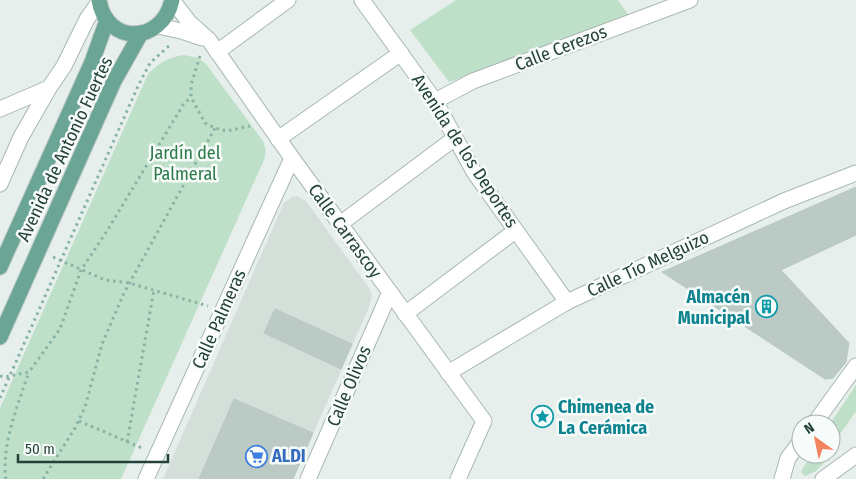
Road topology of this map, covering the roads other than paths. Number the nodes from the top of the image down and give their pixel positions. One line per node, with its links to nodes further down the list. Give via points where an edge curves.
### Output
1 (172, 0): 7 (main road, via 170,10); 9 (street, Calle Carrascoy)
2 (288, 0): 9 (street)
3 (362, 0): 10 (street, Avenida de los Deportes)
4 (690, 0): 12 (street, Calle Cerezos, via 473,81)
5 (99, 1): 6 (main road); 11 (street, Avenida de Antonio Fuertes)
6 (107, 20): 8 (main road, via 122,31); 21 (main road, Avenida de Antonio Fuertes, via 92,62)
7 (158, 26): 8 (main road); 9 (street, via 182,31)
8 (141, 33): 25 (main road, Avenida de Antonio Fuertes, via 114,81)
9 (213, 46): 15 (street, Calle Carrascoy)
10 (401, 53): 12 (street, Avenida de los Deportes); 15 (street)
11 (49, 88): 13 (street); 18 (street, Avenida de Antonio Fuertes, via 21,137)
12 (435, 101): 14 (street, Avenida de los Deportes)
13 (0, 110)
14 (455, 138): 19 (street); 20 (street, Avenida de los Deportes)
15 (278, 139): 16 (street, Calle Carrascoy)
16 (292, 158): 19 (street, Calle Carrascoy); 31 (street, Calle Palmeras)
17 (856, 173): 23 (street, Calle Tío Melguizo, via 784,201)
18 (0, 184)
19 (340, 224): 22 (street, Calle Carrascoy)
20 (515, 231): 23 (street, Avenida de los Deportes); 24 (street)
21 (0, 267)
22 (390, 292): 24 (street, Calle Carrascoy); 32 (street, Calle Olivos)
23 (567, 302): 27 (street, Calle Tío Melguizo)
24 (405, 314): 27 (street, Calle Carrascoy)
25 (0, 337)
26 (856, 366): 28 (street)
27 (448, 373): 33 (street, Calle Carrascoy, via 484,421)
28 (821, 414)
29 (791, 454): 34 (street)
30 (856, 455): 35 (street)
31 (146, 479)
32 (308, 479)
33 (458, 479)
34 (782, 479)
35 (823, 479)

